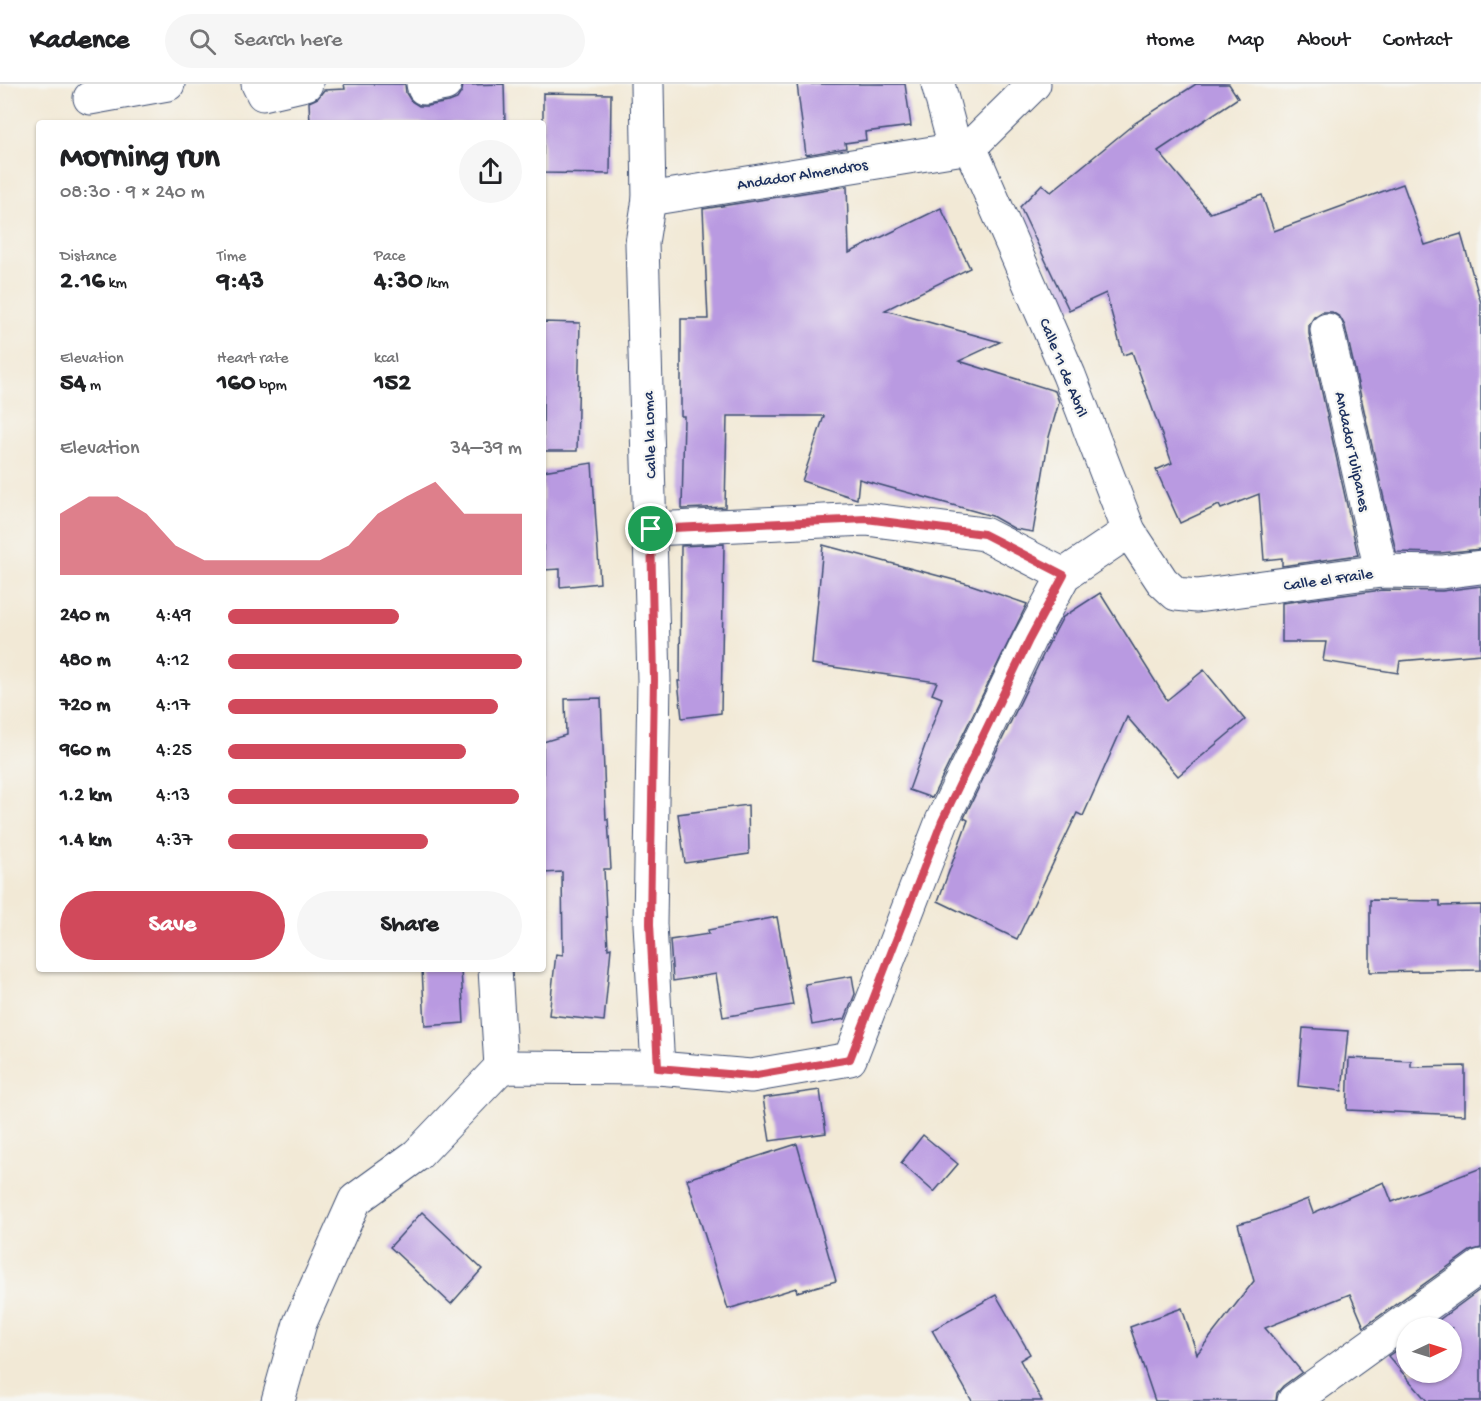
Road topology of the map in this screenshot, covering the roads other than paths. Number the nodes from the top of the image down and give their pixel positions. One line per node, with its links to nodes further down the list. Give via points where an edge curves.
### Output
1 (168, 84): 9 (street)
2 (258, 84): 3 (street, via 263,94)
3 (306, 84)
4 (423, 84): 5 (street, via 424,88)
5 (445, 84)
6 (646, 84): 11 (street, Calle la Loma)
7 (938, 84): 10 (street, Calle 11 de Abril)
8 (1034, 84): 10 (street)
9 (91, 102)
10 (963, 147): 11 (street, Andador Almendros); 14 (street, Calle 11 de Abril, via 1069,375)
11 (649, 199): 13 (street, Calle la Loma, via 642,243)
12 (1328, 330): 16 (street, Andador Tulipanes)
13 (651, 529): 17 (street, via 866,519 984,534); 21 (street, Calle la Loma, via 654,680 650,924)
14 (1130, 531): 17 (street); 18 (street, Calle 11 de Abril, via 1162,581)
15 (1481, 567): 16 (street, Calle el Fraile, via 1442,572)
16 (1381, 571): 18 (street, Calle el Fraile, via 1197,596)
17 (1064, 575): 21 (street, via 942,821 850,1059 751,1076)
18 (1176, 594)
19 (495, 972): 20 (street)
20 (501, 1067): 21 (street); 23 (street, via 417,1155 355,1200 300,1323)
21 (658, 1068)
22 (1481, 1266): 24 (street)
23 (278, 1401)
24 (1294, 1401)

